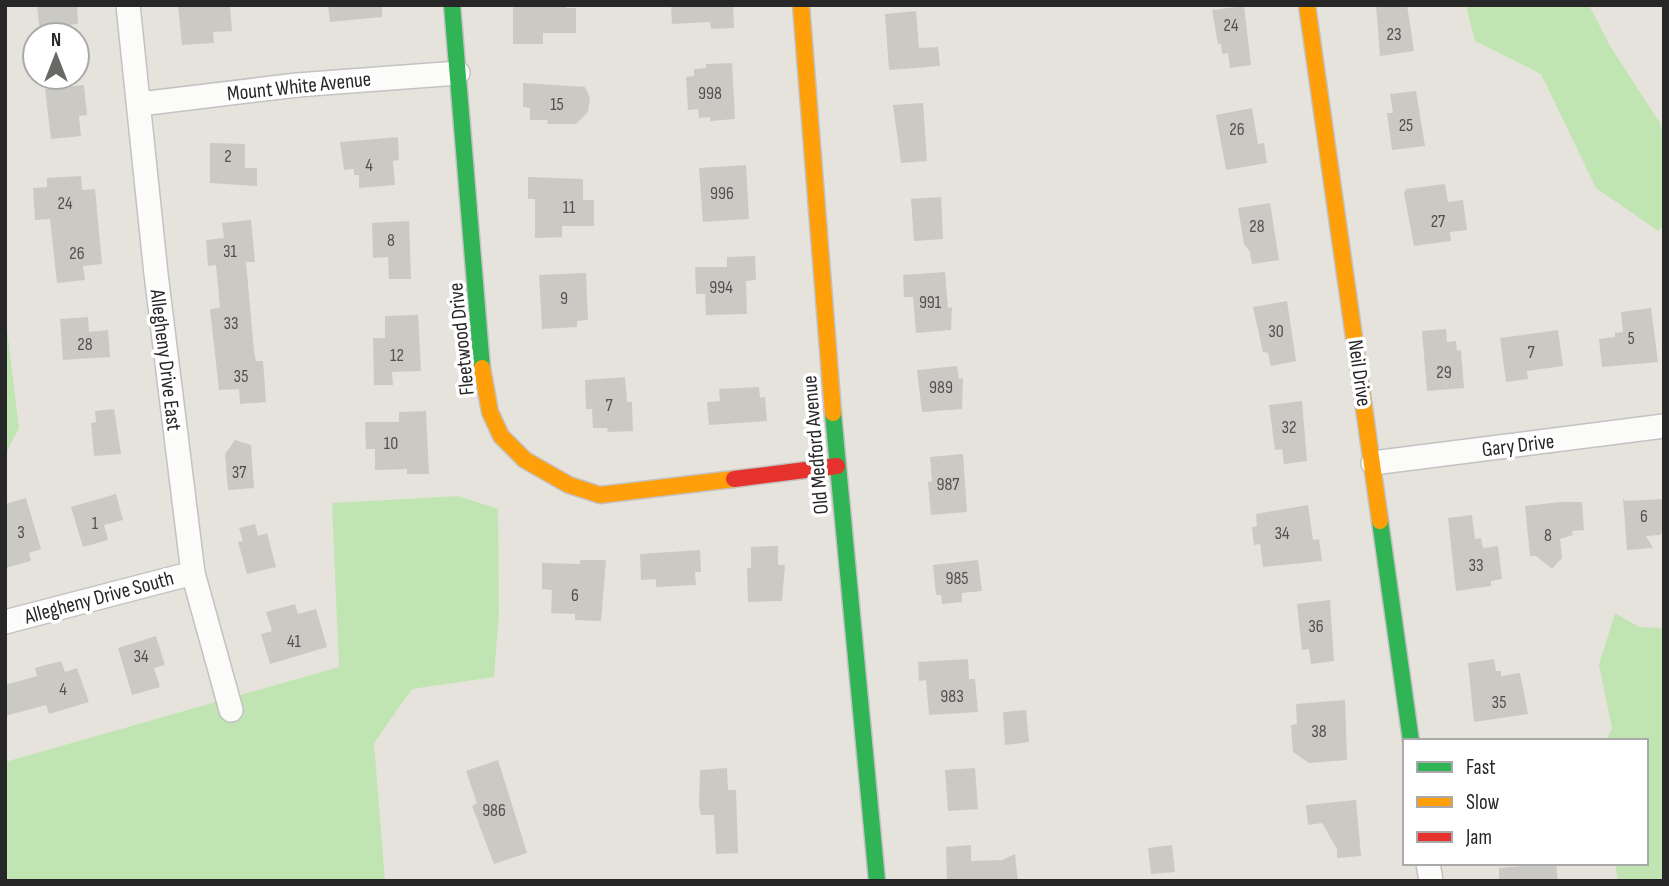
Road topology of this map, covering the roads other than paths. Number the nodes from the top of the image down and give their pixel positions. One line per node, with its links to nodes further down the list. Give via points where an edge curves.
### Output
1 (128, 5): 6 (street, Allegheny Drive East)
2 (452, 5): 5 (street, Fleetwood Drive)
3 (801, 5): 9 (street, Old Medford Avenue)
4 (1307, 5): 8 (street, Neil Drive)
5 (458, 73): 6 (street, Mount White Avenue, via 297,85); 9 (street, Fleetwood Drive, via 483,379 494,422 512,447 565,485 600,495)
6 (140, 104): 10 (street, Allegheny Drive East)
7 (1664, 426): 8 (street, Gary Drive)
8 (1373, 463): 13 (street, Neil Drive)
9 (837, 466): 14 (street, Old Medford Avenue)
10 (193, 573): 11 (street, Allegheny Drive South); 12 (street, Allegheny Drive East)
11 (5, 622)
12 (231, 710)
13 (1411, 739)
14 (877, 881)

